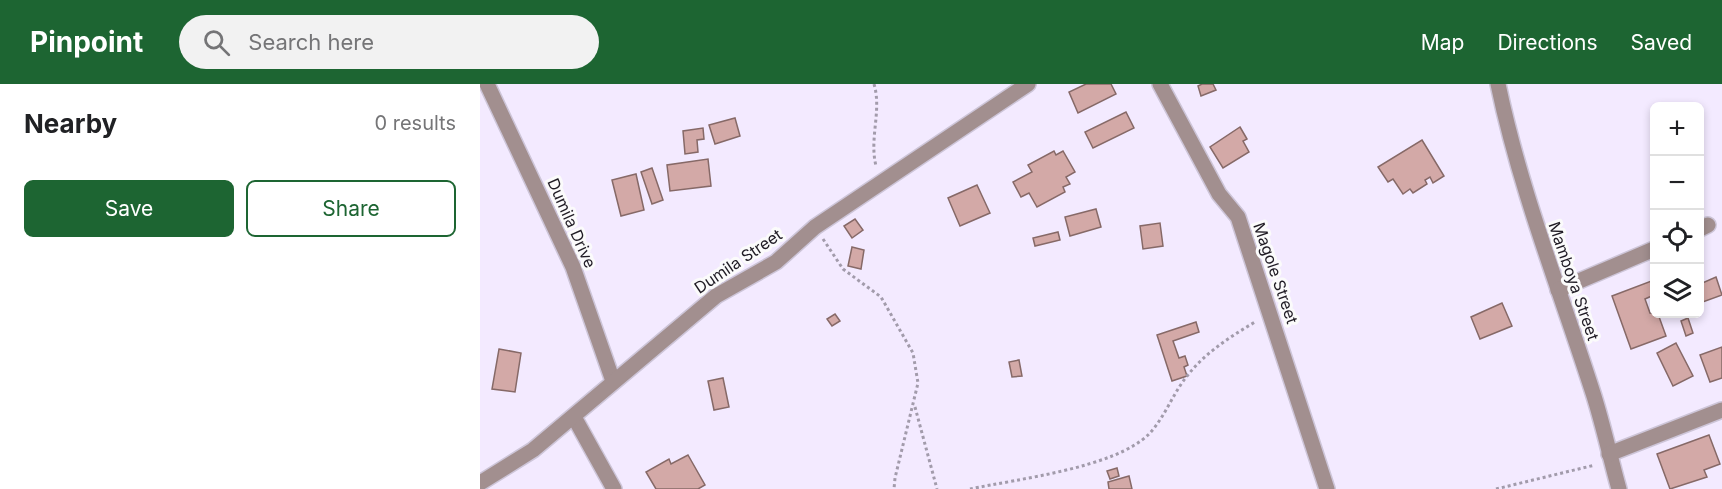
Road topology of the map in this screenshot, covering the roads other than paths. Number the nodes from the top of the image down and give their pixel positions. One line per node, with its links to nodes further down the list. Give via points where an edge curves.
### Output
1 (487, 84): 7 (street, Dumila Drive, via 573,267)
2 (1028, 84): 7 (street, Dumila Street, via 815,227 776,262 716,296)
3 (1160, 84): 13 (street, Magole Street, via 1219,194 1238,217)
4 (1498, 84): 6 (street, Mamboya Street, via 1529,207)
5 (1650, 251): 6 (street)
6 (1558, 290): 10 (street, Mamboya Street)
7 (613, 381): 9 (street, Dumila Street)
8 (1722, 410): 10 (street)
9 (574, 417): 11 (street, Dumila Street, via 533,450); 12 (street)
10 (1610, 458): 14 (street, Mamboya Street)
11 (480, 483)
12 (614, 489)
13 (1328, 489)
14 (1619, 489)

